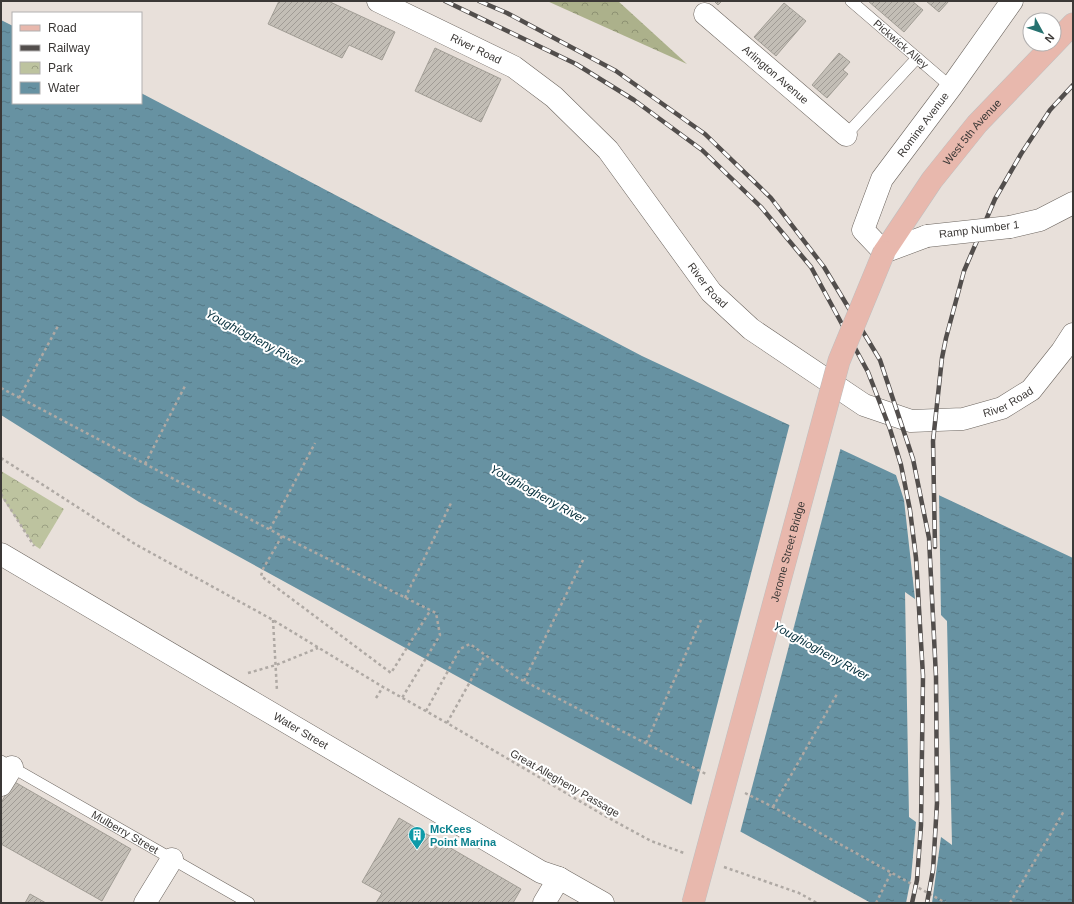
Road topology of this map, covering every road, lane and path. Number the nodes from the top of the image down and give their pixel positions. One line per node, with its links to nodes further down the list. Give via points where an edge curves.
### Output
1 (378, 1): 12 (street, River Road, via 514,67 554,97 608,150 711,292 751,329 864,405 911,421 963,419 1002,408 1031,390)
2 (851, 1): 6 (lane, Pickwick Alley)
3 (1012, 1): 7 (street, Romine Avenue)
4 (704, 14): 8 (street, Arlington Avenue)
5 (1073, 24): 10 (main road, West 5th Avenue, via 977,124 932,180)
6 (917, 58): 7 (lane, Pickwick Alley); 8 (lane)
7 (951, 87): 10 (street, Romine Avenue, via 882,179 863,230)
8 (846, 135)
9 (1073, 203): 10 (street, Ramp Number 1, bridge, via 1040,220 1010,227 927,236)
10 (884, 252): 54 (main road, Jerome Street Bridge, bridge, via 839,361)
11 (58, 326): 15 (path)
12 (1073, 334)
13 (186, 384): 18 (path)
14 (1, 388): 15 (path)
15 (18, 398): 18 (path)
16 (315, 443): 21 (path)
17 (1, 458): 28 (path, Great Allegheny Passage, via 136,544)
18 (145, 464): 21 (path)
19 (1, 494): 23 (path)
20 (452, 501): 26 (path)
21 (270, 529): 22 (path)
22 (282, 536): 26 (path); 27 (path, via 261,576 391,674)
23 (37, 552)
24 (1, 554): 37 (street, Water Street)
25 (583, 560): 31 (path)
26 (405, 598): 27 (path)
27 (430, 611): 35 (path, via 436,613 440,635)
28 (273, 620): 32 (path, Great Allegheny Passage); 37 (path)
29 (701, 620): 39 (path)
30 (485, 655): 31 (path); 36 (path, via 470,644 460,649); 38 (path)
31 (524, 681): 39 (path)
32 (383, 687): 34 (path); 35 (path, Great Allegheny Passage)
33 (837, 694): 43 (path)
34 (376, 698)
35 (402, 698): 36 (path, Great Allegheny Passage)
36 (426, 711): 38 (path, Great Allegheny Passage)
37 (279, 718): 49 (street, Water Street, via 541,872)
38 (447, 723): 45 (path, Great Allegheny Passage, via 605,816 651,841)
39 (646, 743): 41 (path)
40 (4, 771): 46 (lane, Mulberry Street)
41 (709, 775)
42 (745, 793): 43 (path)
43 (773, 807): 48 (path)
44 (1064, 811): 58 (path)
45 (688, 854)
46 (172, 858): 50 (street); 51 (lane, Mulberry Street)
47 (718, 864): 55 (path, via 799,893)
48 (891, 873): 56 (path); 57 (path)
49 (558, 878): 52 (street); 53 (street, Water Street)
50 (145, 903)
51 (249, 903)
52 (544, 903)
53 (603, 903)
54 (693, 903)
55 (817, 903)
56 (876, 903)
57 (946, 903)
58 (1010, 903)

